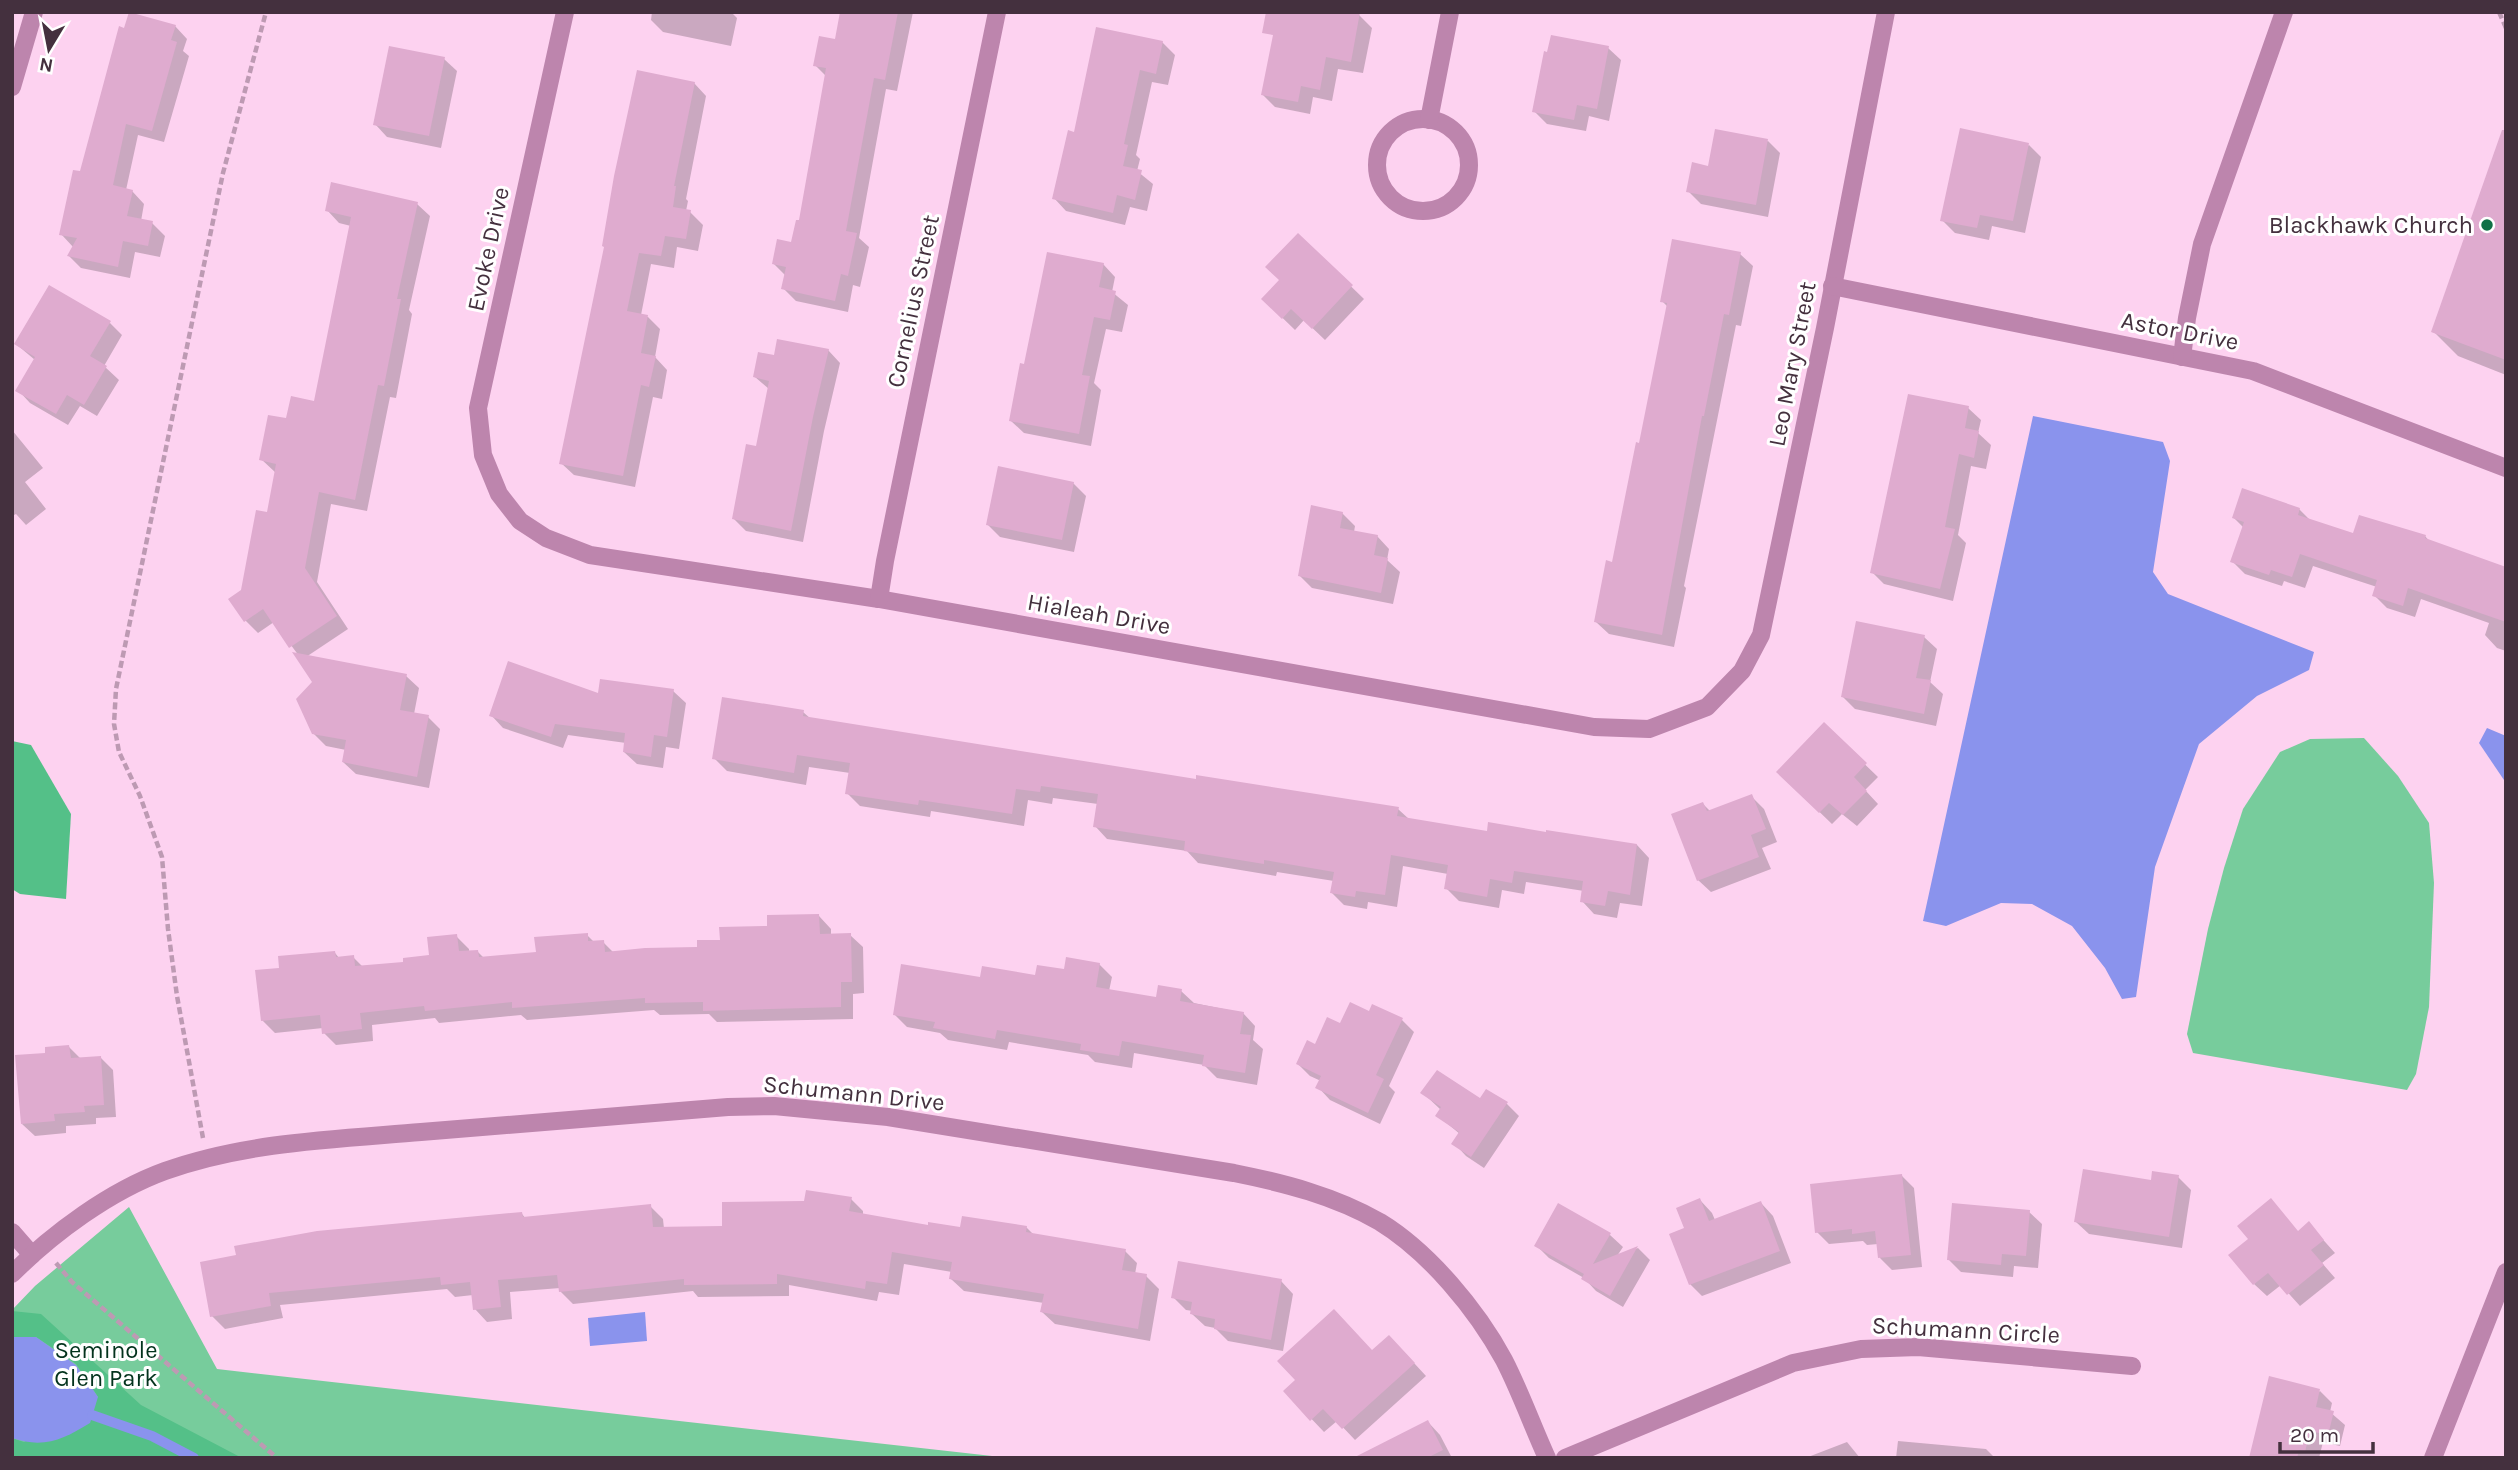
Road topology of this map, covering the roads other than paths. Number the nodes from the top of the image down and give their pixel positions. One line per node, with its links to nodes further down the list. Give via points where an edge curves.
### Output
1 (34, 12): 7 (street)
2 (565, 12): 12 (street, Evoke Drive, via 478,408 483,455)
3 (997, 12): 13 (street, Cornelius Street)
4 (1450, 12): 8 (street)
5 (1886, 12): 9 (street, Leo Mary Street)
6 (2284, 12): 10 (street, via 2202,244)
7 (12, 87)
8 (1429, 120): 8 (street, via 1399,125 1380,147 1376,162 1384,191 1406,208 1421,211 1448,204 1459,194 1469,168 1462,142 1442,124)
9 (1832, 286): 10 (street, Astor Drive); 14 (street, Leo Mary Street, via 1761,635 1742,671)
10 (2182, 357): 11 (street, Astor Drive, via 2253,371)
11 (2506, 468)
12 (499, 494): 13 (street, Hialeah Drive, via 520,521 545,538 590,555)
13 (879, 599): 14 (street, Hialeah Drive, via 1594,727 1649,729)
14 (1707, 707)
15 (12, 1232): 16 (street)
16 (39, 1249): 18 (street, Schumann Drive); 20 (street, Schumann Drive, via 114,1195 164,1171 208,1158 309,1141 728,1107 888,1117 1234,1172 1338,1202 1381,1223 1425,1258 1470,1306 1504,1360)
17 (2506, 1272): 22 (street)
18 (12, 1274)
19 (2132, 1366): 21 (street, Schumann Circle, via 1918,1347 1860,1349 1793,1363)
20 (1546, 1458)
21 (1565, 1458)
22 (2433, 1458)

